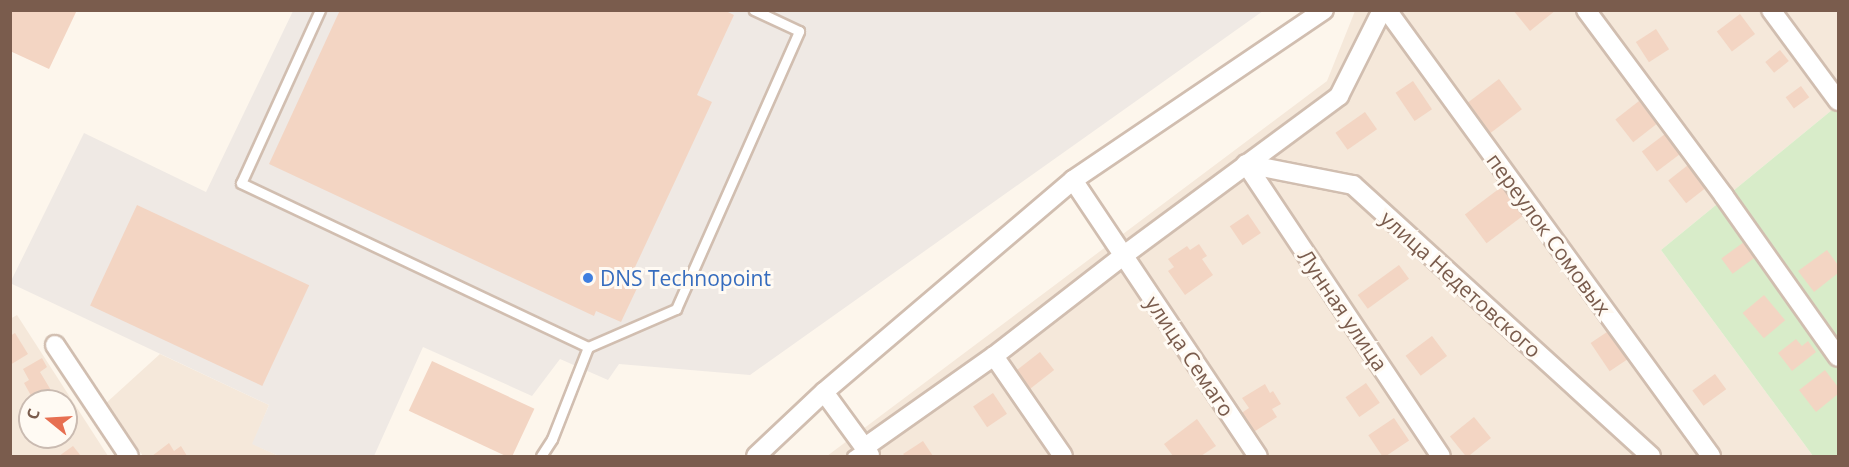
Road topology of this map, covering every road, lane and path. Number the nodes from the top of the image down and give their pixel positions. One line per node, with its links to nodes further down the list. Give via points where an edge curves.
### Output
1 (320, 10): 13 (lane, via 241,183)
2 (754, 10): 13 (lane, via 799,31 676,309)
3 (1324, 10): 10 (street)
4 (1383, 10): 9 (street, via 1339,96)
5 (1387, 10): 25 (street, переулок Сомовых)
6 (1586, 10): 15 (street)
7 (1771, 10): 8 (street)
8 (1839, 101)
9 (1246, 164): 11 (street); 23 (street, Лунная улица); 24 (street, улица Недетовского, via 1353,185)
10 (1073, 180): 11 (street, улица Семаго); 16 (street)
11 (1123, 256): 14 (street); 22 (street, улица Семаго)
12 (55, 345): 18 (street)
13 (588, 347): 19 (lane)
14 (994, 356): 17 (street); 21 (street)
15 (1839, 357)
16 (824, 392): 17 (street); 20 (street)
17 (862, 453)
18 (129, 456)
19 (541, 456)
20 (756, 456)
21 (1063, 456)
22 (1258, 456)
23 (1440, 456)
24 (1651, 456)
25 (1711, 456)

